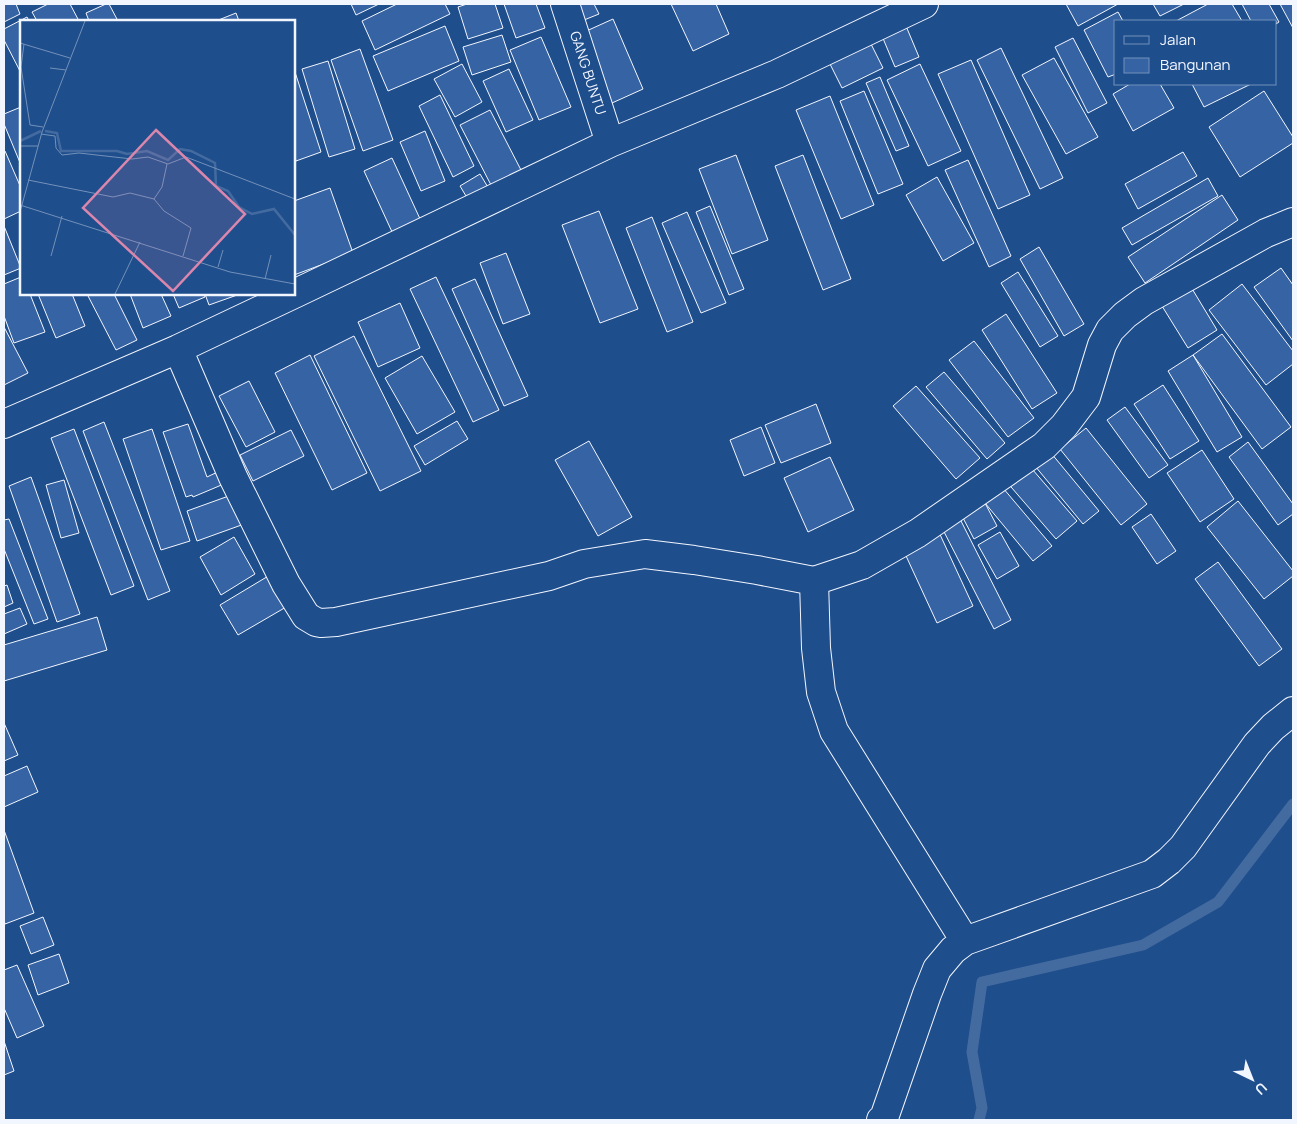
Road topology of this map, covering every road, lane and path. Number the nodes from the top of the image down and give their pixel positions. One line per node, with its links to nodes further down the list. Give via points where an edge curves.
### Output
1 (566, 4): 3 (street, GANG BUNTU)
2 (924, 4): 3 (street, via 777,74)
3 (610, 143): 5 (street)
4 (1293, 222): 9 (street, via 1258,237 1125,315 1110,330 1102,345 1086,397 1044,446 918,533 862,565)
5 (295, 294)
6 (292, 295): 7 (street)
7 (178, 349): 8 (street); 9 (street, via 233,477 286,584 306,616 316,622 336,622 549,576 584,564 645,554)
8 (4, 424)
9 (814, 581): 11 (street, via 821,692 834,731)
10 (1293, 711): 11 (street, via 1257,744 1182,847 1152,874)
11 (965, 941): 12 (street, via 937,969)
12 (881, 1120)

